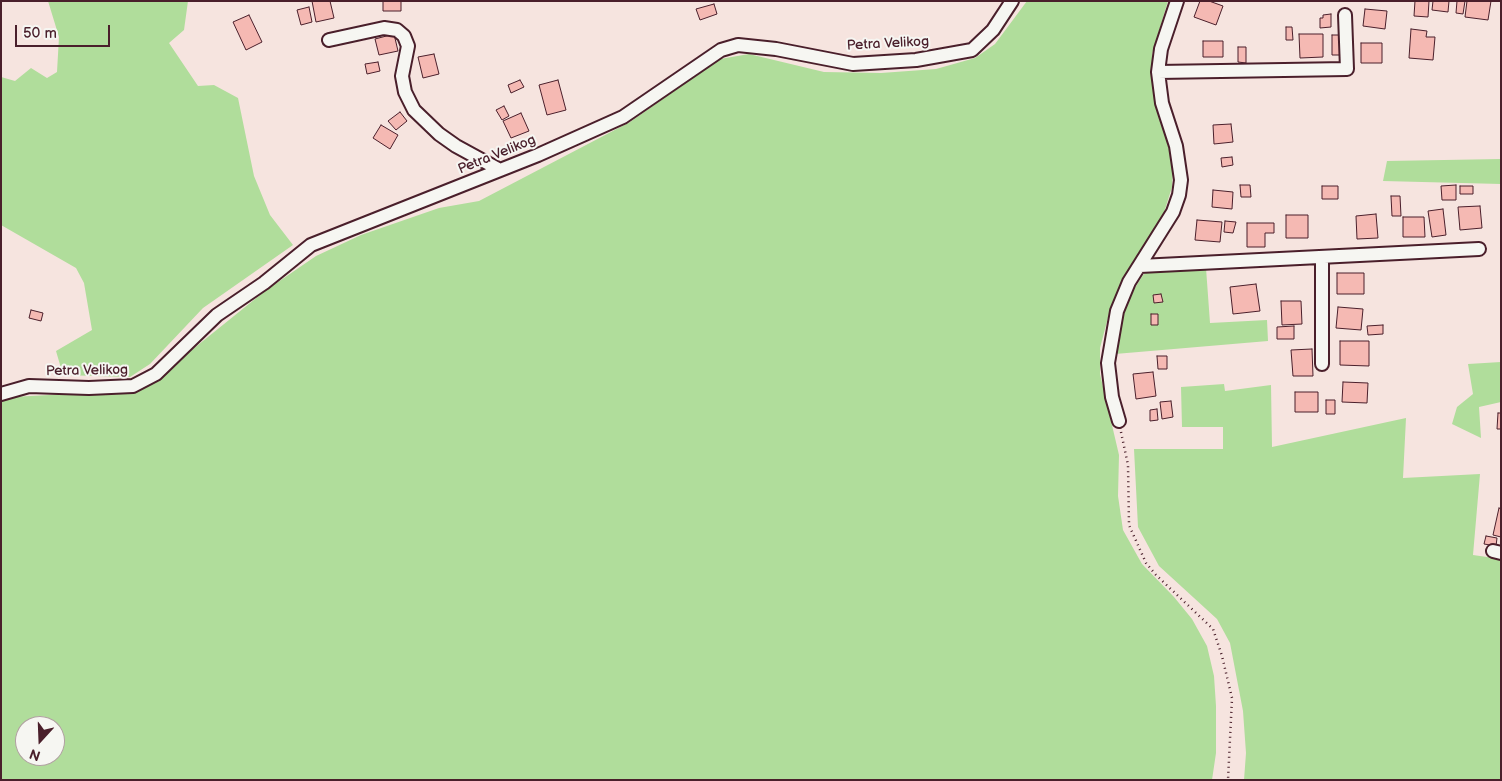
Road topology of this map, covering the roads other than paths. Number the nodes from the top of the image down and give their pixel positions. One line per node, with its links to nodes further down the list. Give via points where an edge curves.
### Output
1 (1012, 1): 6 (street, Petra Velikog, via 992,30 972,50 916,60 853,64 738,45 721,50 623,117)
2 (1177, 1): 5 (street, via 1161,49)
3 (1345, 15): 5 (street, via 1346,69)
4 (329, 40): 6 (street, via 384,28 397,30 408,46 402,76 414,110 456,146)
5 (1158, 72): 9 (street, via 1162,103 1176,146 1181,180 1173,212)
6 (500, 170): 11 (street, Petra Velikog, via 311,245 217,315 156,374 133,386 30,386)
7 (1479, 249): 8 (street)
8 (1322, 257): 9 (street); 10 (street)
9 (1140, 266): 12 (street, via 1129,282 1117,311 1110,345 1109,379)
10 (1322, 364)
11 (1, 394)
12 (1119, 420)

